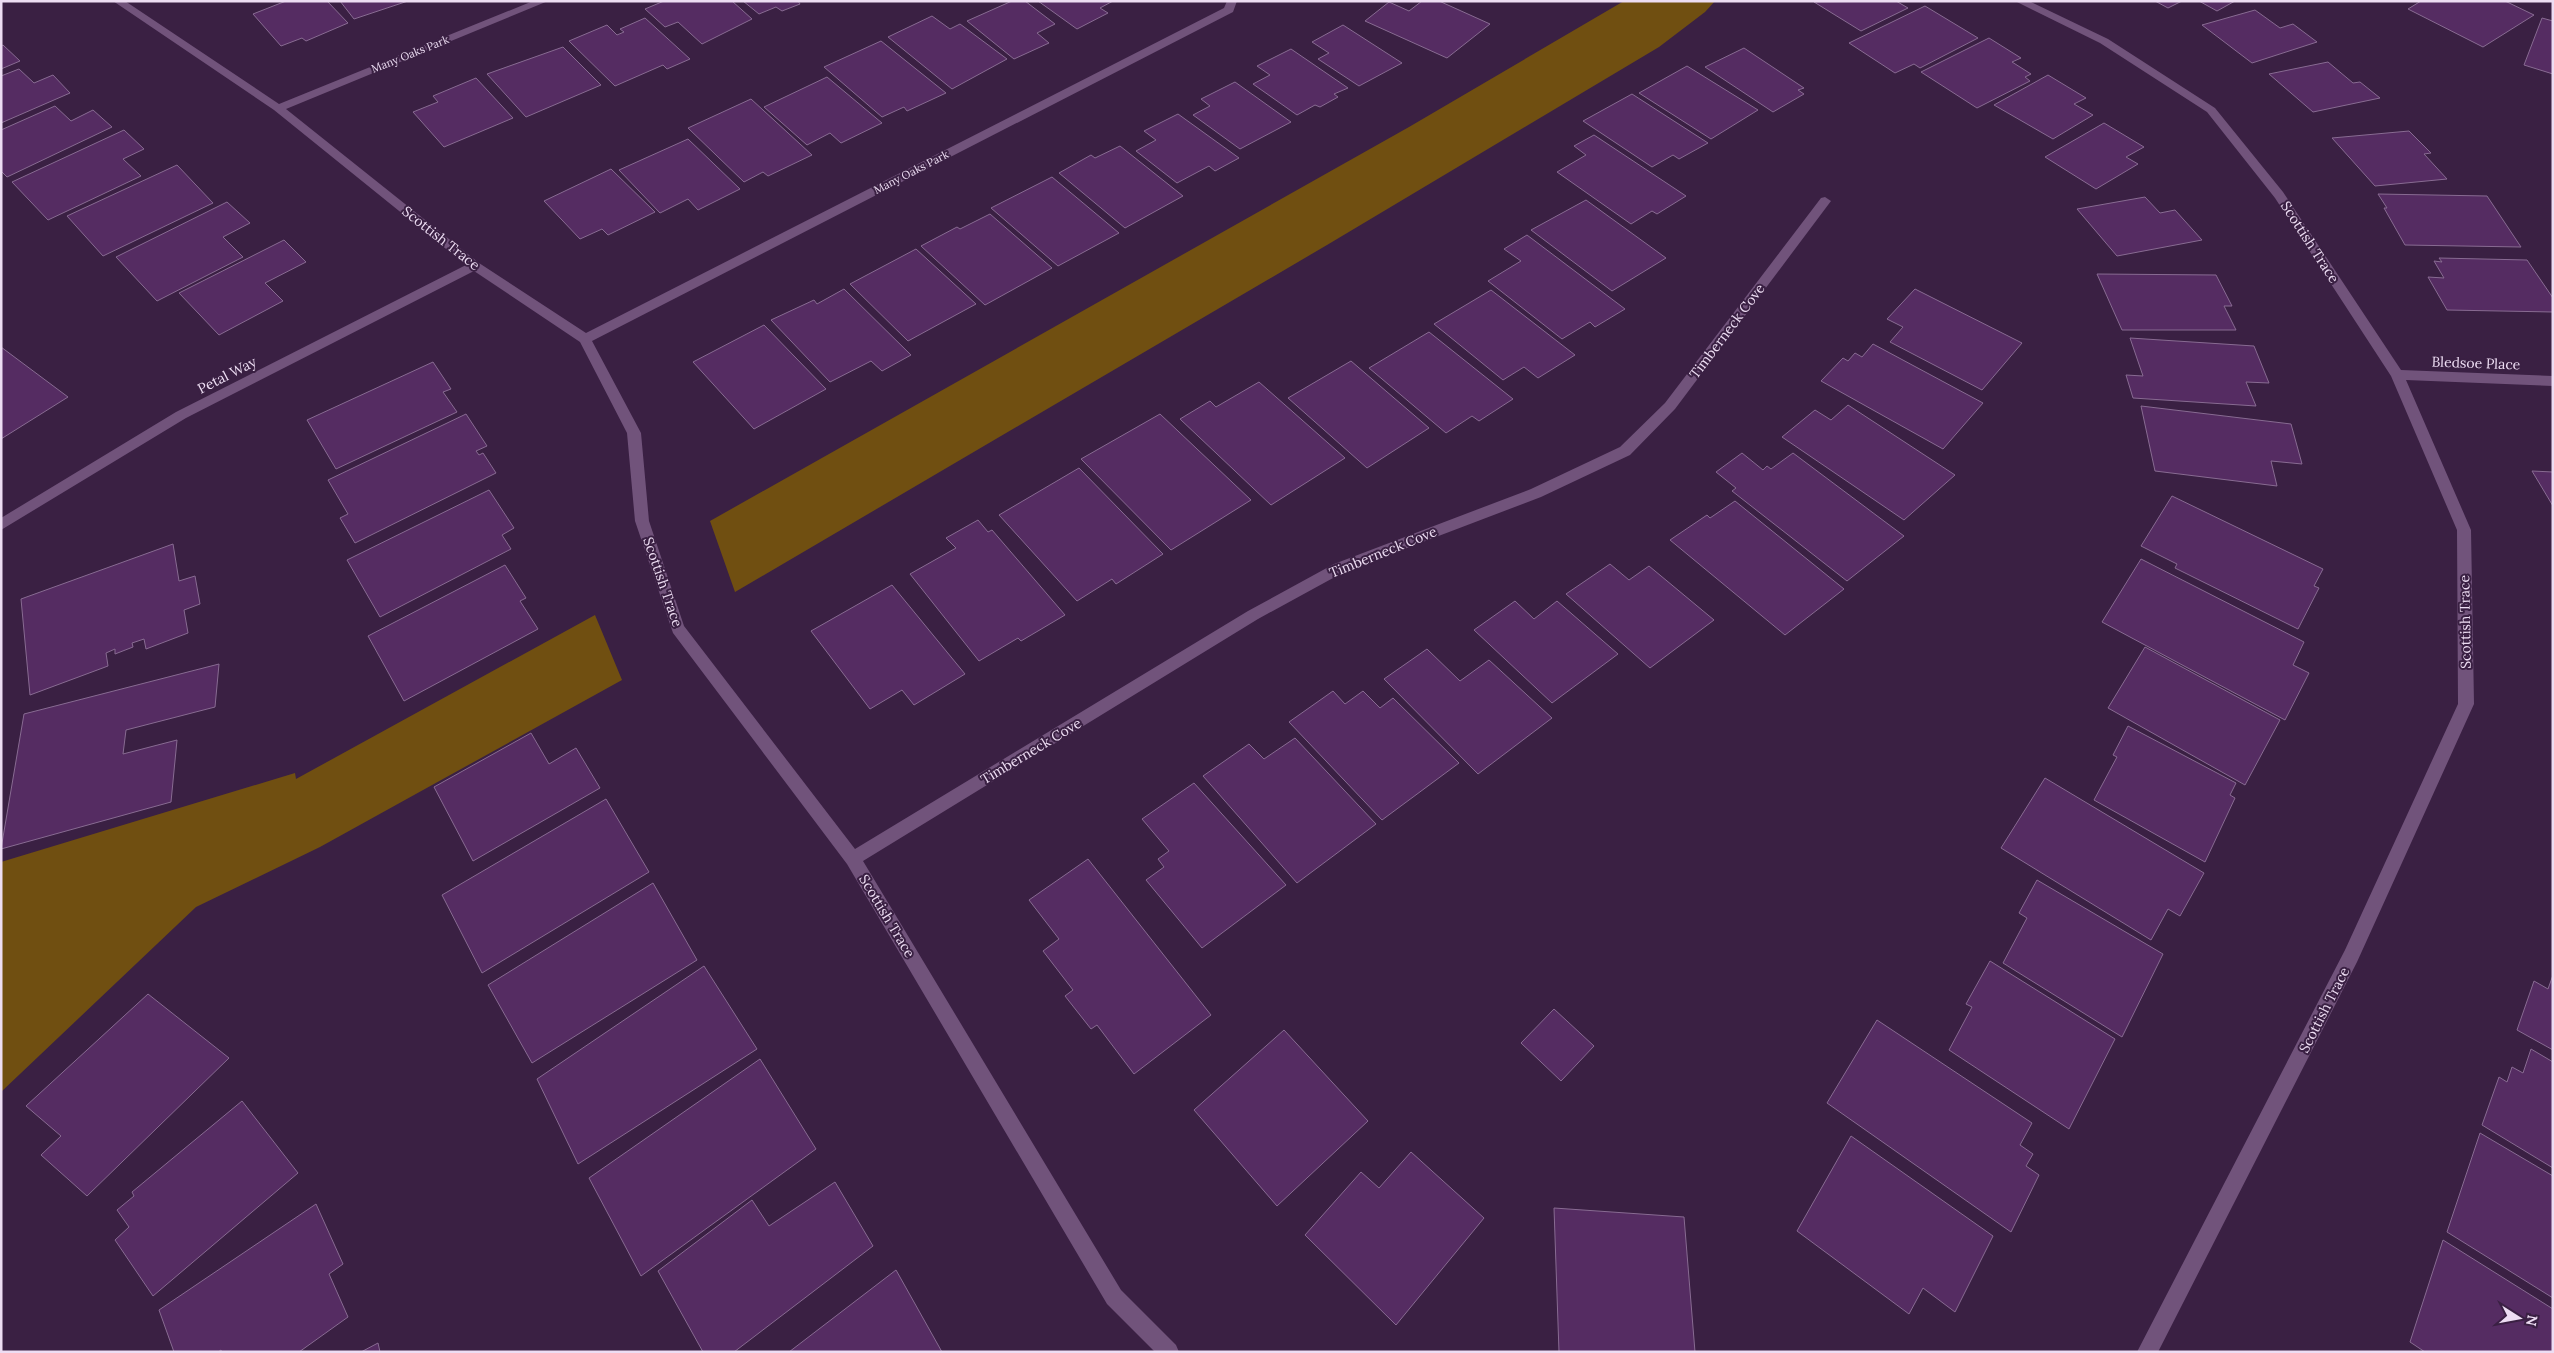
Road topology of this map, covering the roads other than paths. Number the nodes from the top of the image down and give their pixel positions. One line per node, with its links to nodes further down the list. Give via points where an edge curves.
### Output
1 (118, 1): 5 (street, Scottish Trace)
2 (543, 1): 5 (street, Many Oaks Park)
3 (1232, 1): 8 (street, Many Oaks Park, via 1228,10)
4 (2020, 1): 9 (street, Scottish Trace, via 2104,42 2211,110 2279,196)
5 (278, 108): 7 (street, Scottish Trace)
6 (1825, 201): 12 (street, Timberneck Cove, via 1670,406 1625,451 1536,493 1339,568 1254,615)
7 (475, 266): 8 (street, Scottish Trace); 11 (street, Petal Way, via 181,415)
8 (586, 339): 12 (street, Scottish Trace, via 634,433 642,521 678,629)
9 (2397, 376): 10 (street, Bledsoe Place); 14 (street, Scottish Trace, via 2464,530 2466,704 2351,956)
10 (2553, 381)
11 (1, 525)
12 (853, 859): 13 (street, Scottish Trace, via 1114,1297)
13 (1169, 1352)
14 (2147, 1352)

